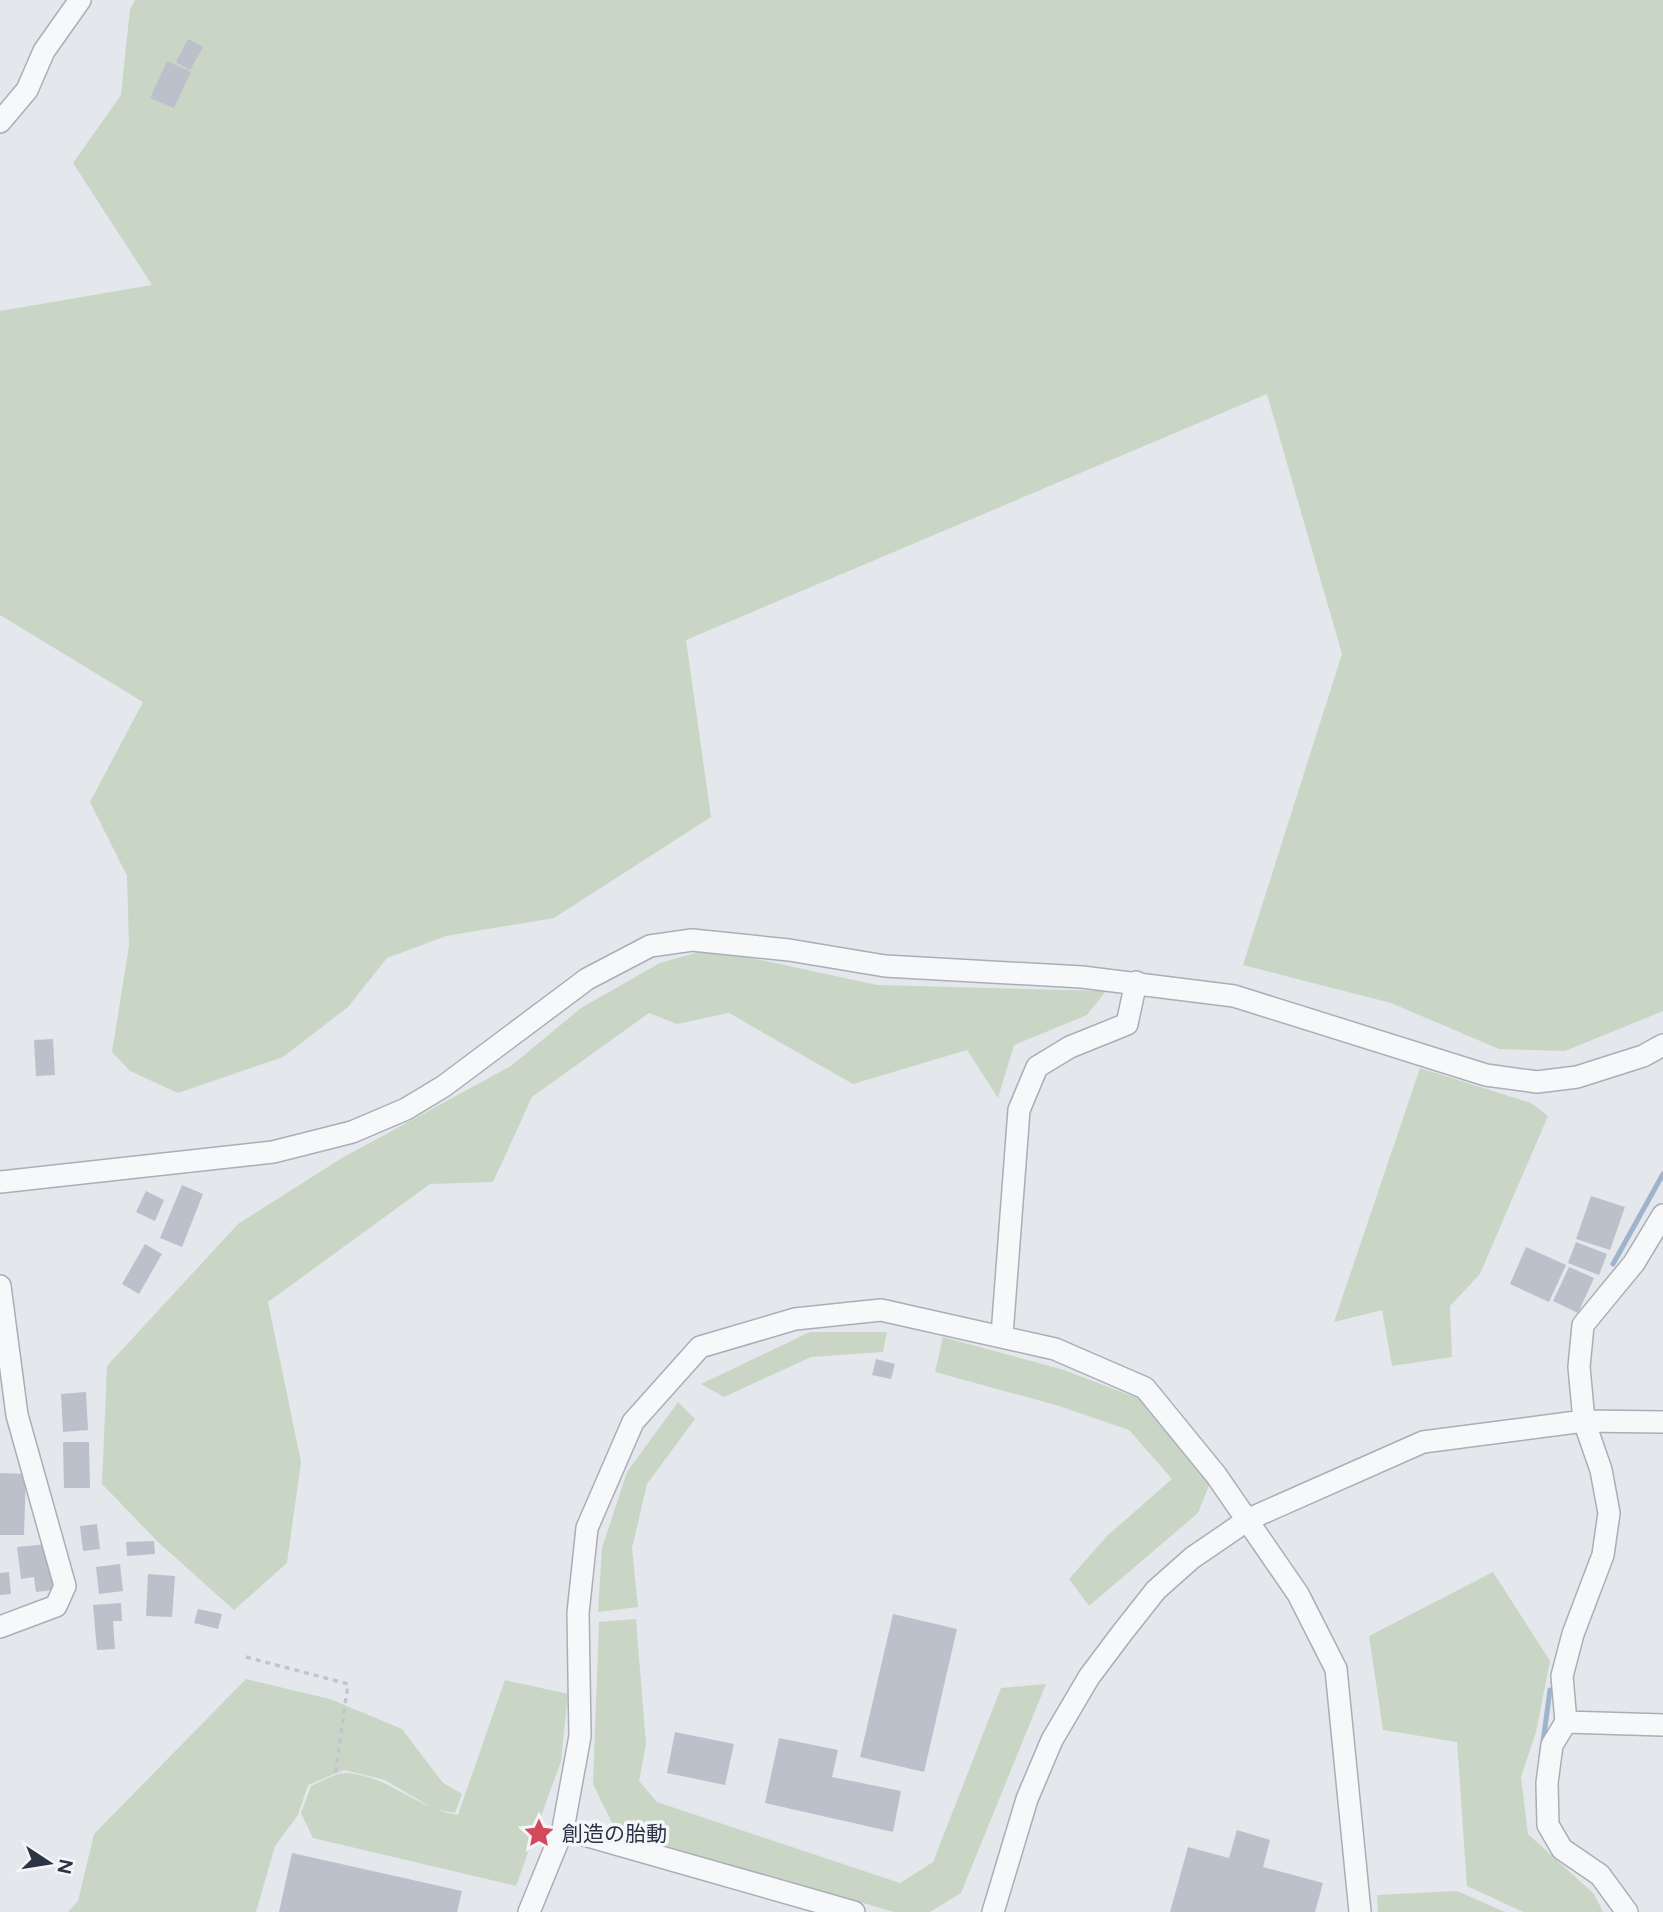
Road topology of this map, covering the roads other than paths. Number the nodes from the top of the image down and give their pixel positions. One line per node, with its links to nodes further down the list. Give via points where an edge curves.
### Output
1 (80, 0): 2 (street, via 44,51 27,90)
2 (0, 122)
3 (1136, 982): 4 (street, via 1234,996 1486,1075 1524,1080 1577,1077); 5 (street, via 885,966 692,940 650,946 587,979 444,1086 406,1109 352,1132 273,1152); 8 (street, via 1127,1024 1070,1047 1037,1067 1020,1110)
4 (1663, 1045)
5 (0, 1182)
6 (1663, 1215): 9 (street, via 1634,1263 1583,1325 1579,1367)
7 (0, 1286): 12 (street, via 20,1426 65,1586 56,1606)
8 (1002, 1335): 11 (street, via 1055,1349 1146,1388); 15 (street, via 881,1310 795,1319 700,1348 633,1422 587,1528 578,1613 580,1736)
9 (1584, 1421): 10 (street); 11 (street, via 1423,1441); 13 (street, via 1601,1470 1609,1513 1604,1555 1562,1676)
10 (1663, 1422)
11 (1249, 1519): 18 (street, via 1192,1558 1156,1590 1089,1677 1052,1740 1027,1799); 19 (street, via 1298,1594 1336,1669)
12 (0, 1627)
13 (1566, 1722): 14 (street); 20 (street, via 1552,1745 1548,1825 1562,1849 1600,1875)
14 (1663, 1725)
15 (564, 1829): 16 (street); 17 (street)
16 (530, 1912)
17 (854, 1912)
18 (993, 1912)
19 (1360, 1912)
20 (1627, 1912)

